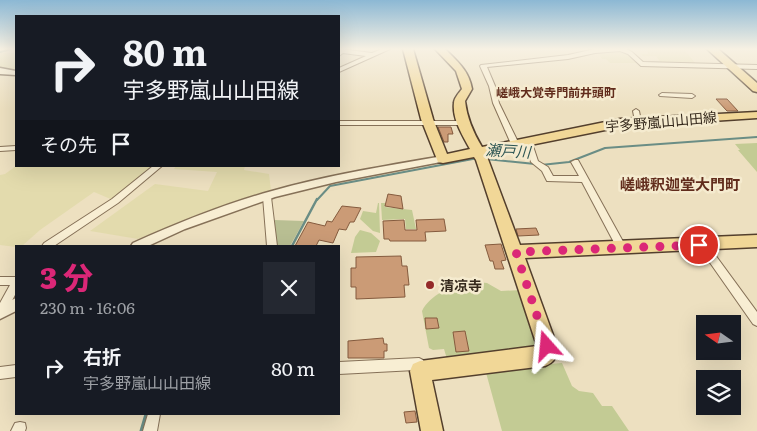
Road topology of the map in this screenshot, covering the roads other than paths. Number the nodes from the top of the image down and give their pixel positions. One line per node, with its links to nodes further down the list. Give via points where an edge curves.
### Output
1 (413, 69): 13 (main road)
2 (462, 69): 12 (main road, via 467,88 459,101)
3 (485, 69): 15 (street)
4 (735, 69): 7 (main road)
5 (0, 71): 6 (main road)
6 (15, 73)
7 (757, 90)
8 (662, 95): 9 (street)
9 (692, 96)
10 (757, 115): 14 (main road, 宇多野嵐山山田線, via 637,116)
11 (340, 123): 13 (street)
12 (464, 123): 13 (street); 18 (main road)
13 (428, 124): 19 (main road)
14 (528, 142): 15 (main road, 宇多野嵐山山田線); 22 (street, via 537,164 545,169 550,179)
15 (515, 144): 18 (main road, 宇多野嵐山山田線)
16 (15, 148): 17 (street)
17 (0, 149)
18 (481, 156): 19 (main road, 宇多野嵐山山田線); 30 (main road)
19 (443, 159): 23 (street, via 336,179)
20 (575, 162): 22 (street)
21 (157, 167): 26 (street, via 115,201)
22 (584, 180): 29 (street)
23 (267, 197): 27 (street, via 181,226); 28 (street)
24 (757, 241): 25 (main road)
25 (702, 244): 29 (main road); 36 (street)
26 (49, 245)
27 (139, 245)
28 (272, 245)
29 (621, 247): 30 (main road)
30 (516, 252): 39 (main road, via 547,354)
31 (0, 281): 32 (street)
32 (15, 282)
33 (15, 284): 35 (street)
34 (15, 305): 35 (street)
35 (0, 313)
36 (757, 321)
37 (340, 368): 39 (street, via 419,364)
38 (15, 371): 40 (street)
39 (420, 371): 43 (main road)
40 (0, 373)
41 (154, 415): 42 (street)
42 (150, 431)
43 (432, 431)

